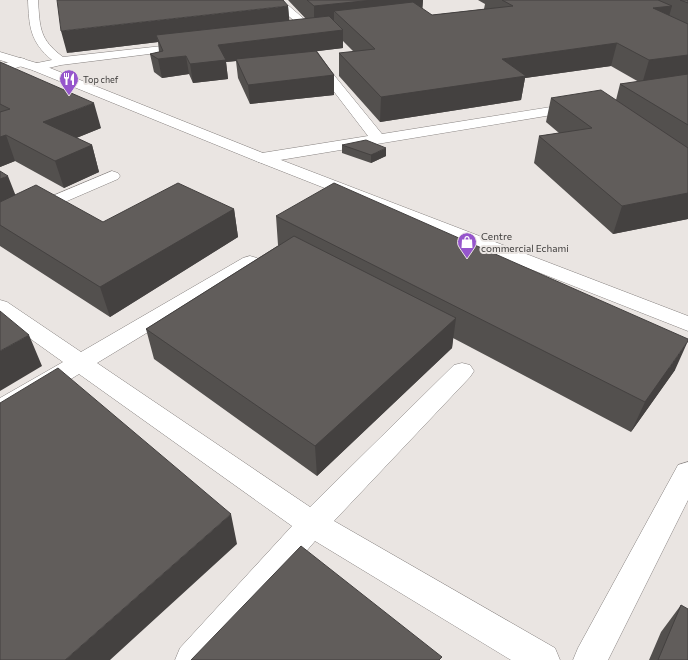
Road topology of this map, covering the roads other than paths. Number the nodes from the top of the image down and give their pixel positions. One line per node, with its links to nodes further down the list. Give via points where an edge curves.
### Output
1 (33, 0): 6 (street, via 35,33 43,46)
2 (276, 0): 3 (street, via 317,31)
3 (297, 34)
4 (203, 44): 6 (street)
5 (0, 56): 7 (street)
6 (61, 61): 7 (street)
7 (28, 65): 8 (street); 12 (street)
8 (0, 69)
9 (325, 72): 11 (street)
10 (592, 104): 11 (street)
11 (379, 140): 12 (street)
12 (262, 158): 17 (street)
13 (112, 176): 14 (street)
14 (0, 225)
15 (250, 262): 18 (street)
16 (0, 307): 18 (street)
17 (688, 324)
18 (79, 362): 20 (street); 22 (street)
19 (462, 371): 22 (street)
20 (0, 410)
21 (688, 473): 25 (street)
22 (312, 524): 23 (street); 24 (street)
23 (192, 660)
24 (543, 660)
25 (590, 660)

